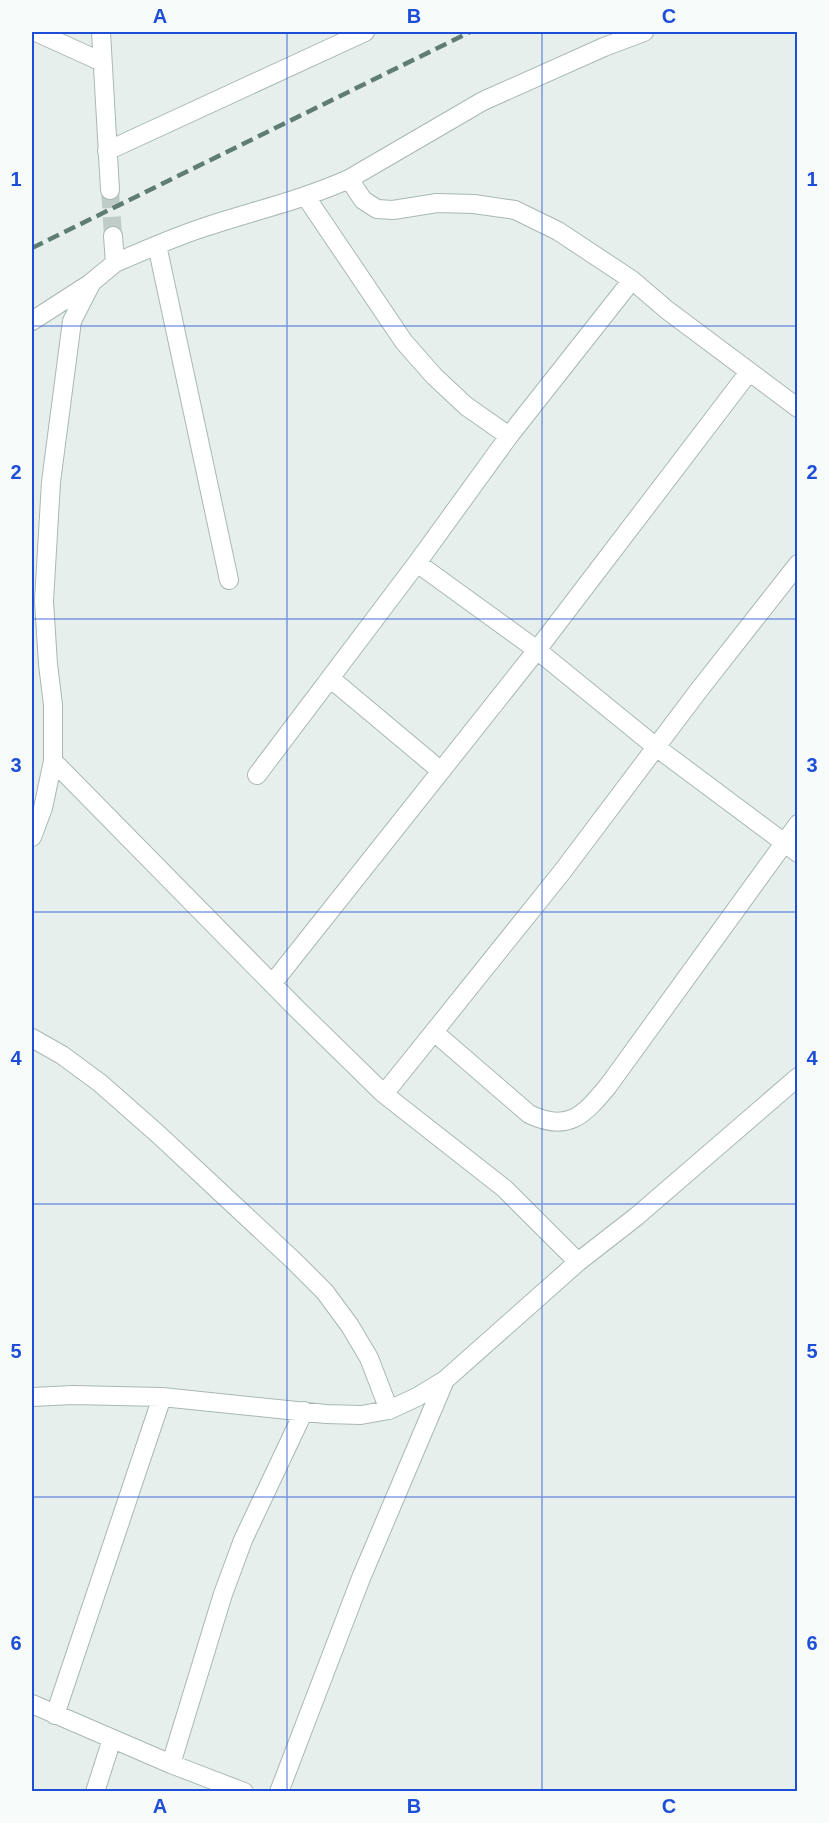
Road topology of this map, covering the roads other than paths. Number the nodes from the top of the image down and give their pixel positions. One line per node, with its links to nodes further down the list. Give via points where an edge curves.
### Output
1 (36, 32): 5 (street)
2 (101, 32): 5 (street)
3 (365, 32): 6 (street)
4 (644, 32): 7 (street, via 483,101)
5 (102, 62): 6 (street)
6 (107, 151): 8 (street)
7 (349, 179): 9 (street); 13 (street, via 363,201 377,209 437,203 515,210 558,231)
8 (110, 190)
9 (306, 197): 11 (street, via 203,227); 18 (street, via 404,342 466,406)
10 (113, 236): 12 (street)
11 (157, 245): 12 (street); 21 (street)
12 (115, 263): 14 (street)
13 (632, 280): 16 (street); 18 (street)
14 (92, 282): 15 (street); 25 (street, via 72,321 51,482 44,601 53,705)
15 (32, 321)
16 (749, 372): 17 (street); 22 (street)
17 (798, 408)
18 (509, 436): 19 (street)
19 (417, 563): 22 (street); 23 (street)
20 (798, 564): 24 (street)
21 (229, 580)
22 (537, 650): 24 (street); 26 (street)
23 (330, 678): 26 (street); 27 (street)
24 (656, 747): 30 (street); 32 (street)
25 (53, 761): 29 (street); 31 (street)
26 (441, 771): 31 (street)
27 (257, 776)
28 (798, 824): 30 (street)
29 (32, 837)
30 (790, 847): 32 (street, via 608,1086 578,1117 559,1123 530,1114)
31 (272, 984): 35 (street)
32 (434, 1032): 35 (street)
33 (32, 1038): 40 (street, via 100,1083 325,1292 369,1358)
34 (798, 1077): 36 (street)
35 (384, 1094): 36 (street, via 505,1190)
36 (578, 1262): 37 (street)
37 (445, 1380): 40 (street); 48 (street, via 361,1578)
38 (32, 1397): 39 (street)
39 (162, 1397): 41 (street); 43 (street)
40 (389, 1410): 41 (street, via 361,1415)
41 (304, 1412): 45 (street, via 243,1540 222,1594)
42 (32, 1704): 43 (street)
43 (56, 1715): 44 (street)
44 (112, 1739): 45 (street); 46 (street)
45 (171, 1764): 47 (street)
46 (95, 1791)
47 (244, 1791)
48 (279, 1791)

